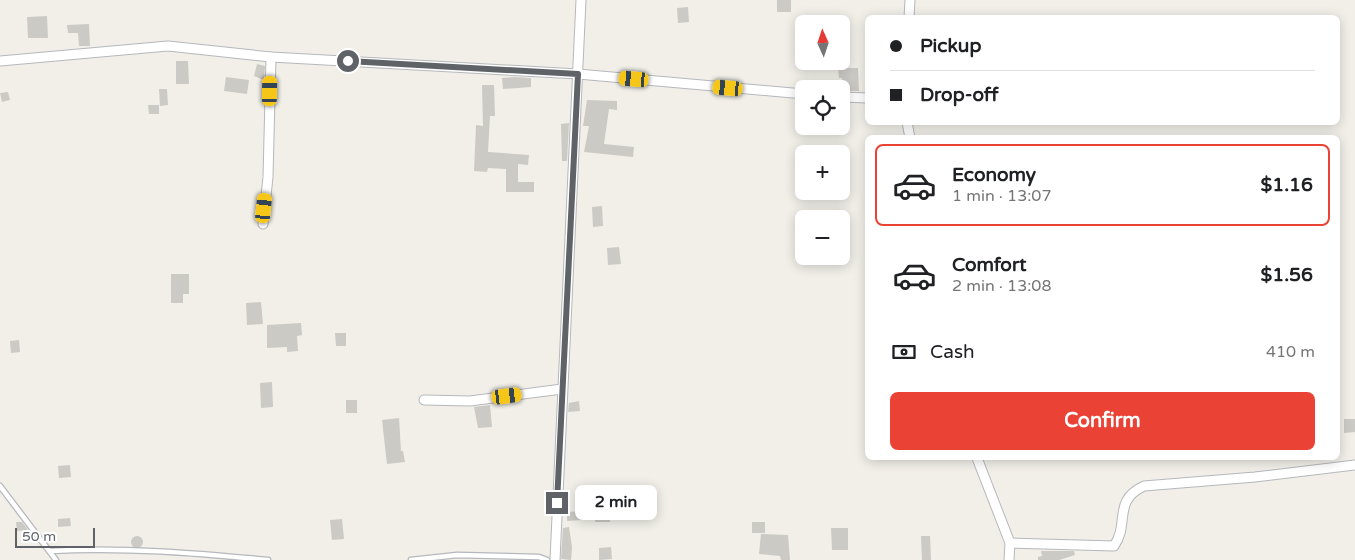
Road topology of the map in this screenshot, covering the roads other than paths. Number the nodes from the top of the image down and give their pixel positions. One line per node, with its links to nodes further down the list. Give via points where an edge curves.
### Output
1 (581, 0): 6 (street)
2 (910, 0): 3 (street)
3 (909, 15)
4 (271, 57): 5 (street, via 168,46); 6 (street); 10 (street, via 268,177)
5 (0, 61)
6 (578, 74): 7 (street); 11 (street)
7 (795, 93)
8 (850, 97): 9 (street)
9 (865, 98)
10 (263, 224)
11 (562, 389): 12 (street, via 470,401); 22 (street)
12 (424, 400)
13 (978, 460): 16 (street)
14 (1355, 465): 16 (street, via 1144,486 1131,492 1125,504 1121,536 1114,546)
15 (0, 486): 17 (lane)
16 (1010, 543): 23 (street)
17 (50, 551): 18 (lane); 19 (lane, via 98,548 164,550)
18 (56, 560)
19 (268, 560)
20 (411, 560): 21 (lane, via 457,555)
21 (547, 560)
22 (555, 560)
23 (1009, 560)

